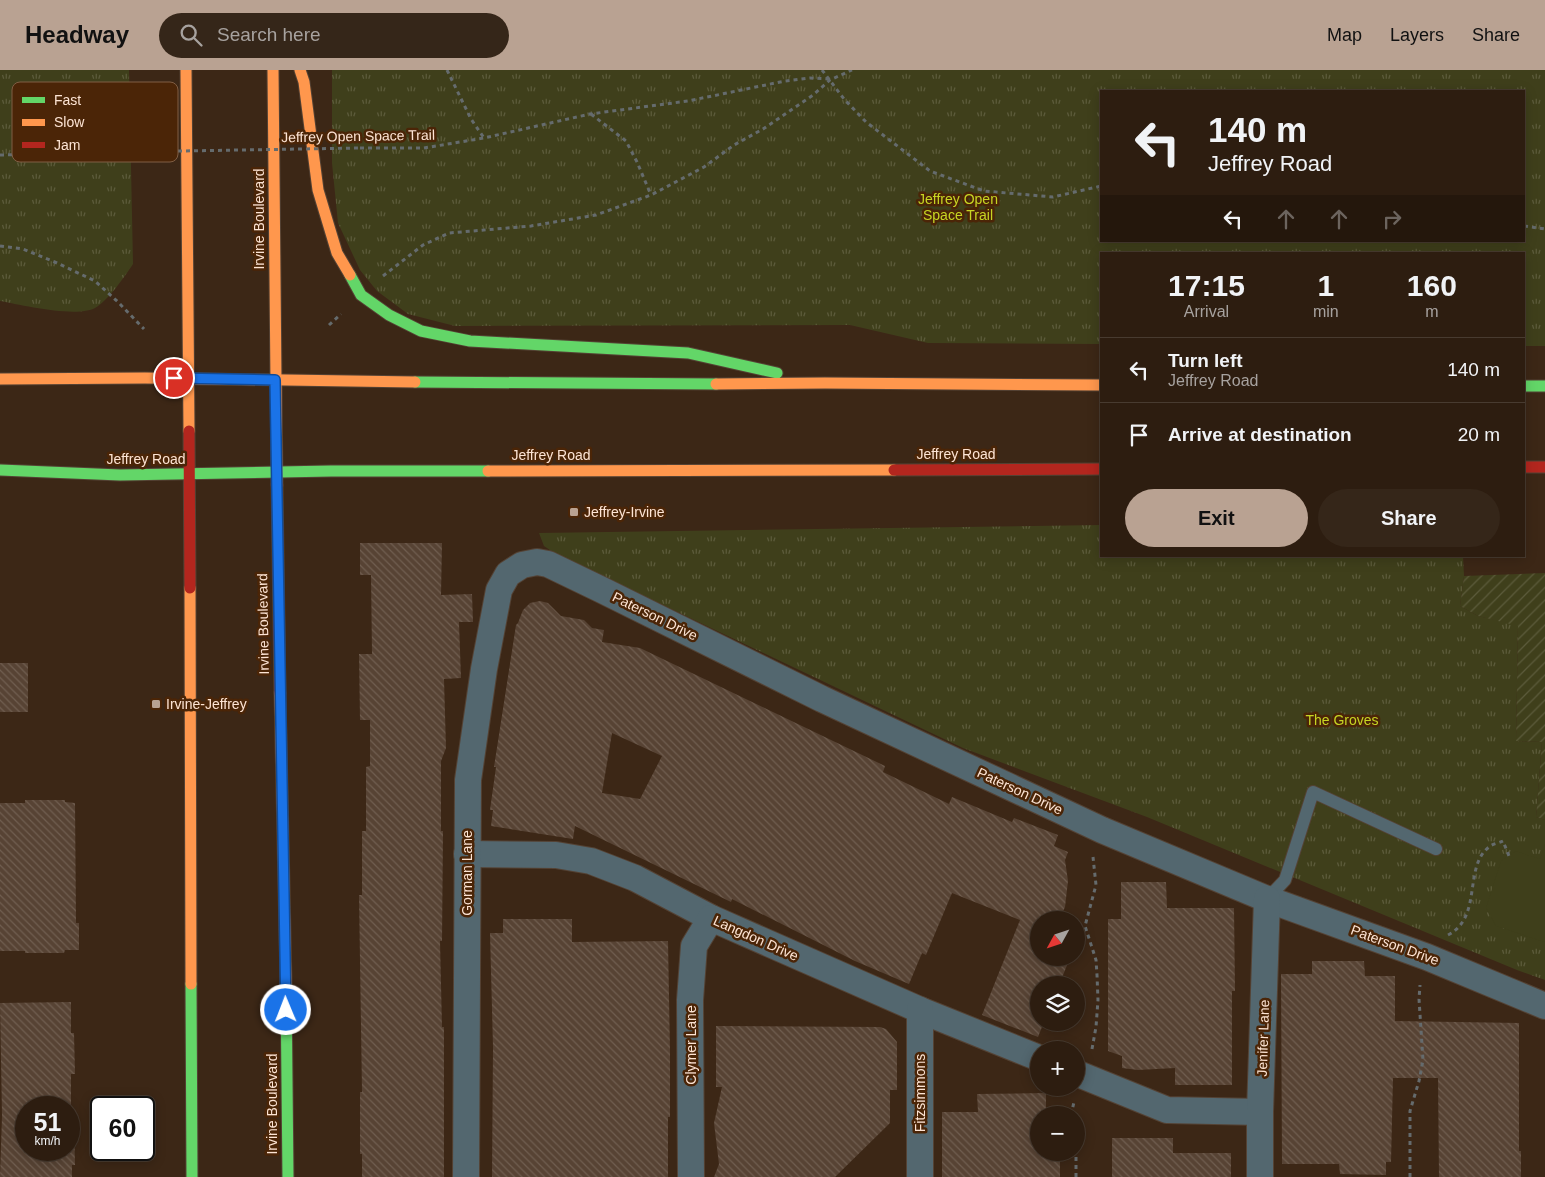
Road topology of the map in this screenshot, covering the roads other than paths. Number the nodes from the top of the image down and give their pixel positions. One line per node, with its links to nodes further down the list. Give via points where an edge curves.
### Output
1 (186, 70): 5 (main road)
2 (273, 70): 6 (main road, Irvine Boulevard)
3 (300, 70): 7 (main road, via 318,190 337,253 362,295 389,315 421,332 470,341 688,353)
4 (0, 379): 5 (main road)
5 (188, 379): 6 (main road); 16 (main road)
6 (275, 380): 7 (main road); 15 (main road, Irvine Boulevard)
7 (825, 383): 8 (main road)
8 (1100, 385)
9 (1525, 386): 10 (main road)
10 (1545, 386)
11 (1545, 467): 12 (main road)
12 (1525, 468)
13 (1100, 469): 15 (main road, Jeffrey Road)
14 (0, 470): 16 (main road, Jeffrey Road)
15 (277, 471): 16 (main road, Jeffrey Road); 28 (main road, Irvine Boulevard)
16 (190, 474): 27 (main road)
17 (508, 574): 19 (street, Gorman Lane, via 499,590 484,670 468,780); 20 (street, Paterson Drive, via 522,565 548,564 822,699 1102,830)
18 (1436, 848): 20 (lane, via 1313,792 1284,880)
19 (467, 854): 21 (street, Langdon Drive, via 556,855 591,861 635,878); 29 (street, Gorman Lane)
20 (1267, 899): 22 (street, Paterson Drive, via 1427,956); 26 (street, Jenifer Lane)
21 (711, 918): 23 (street, Langdon Drive); 30 (street, Clymer Lane, via 694,946 690,1000)
22 (1545, 1006)
23 (920, 1010): 24 (street, Langdon Drive); 31 (street, Fitzsimmons)
24 (1030, 1054)
25 (1085, 1076): 26 (street, via 1167,1110)
26 (1260, 1112): 32 (street, Jenifer Lane)
27 (192, 1177)
28 (288, 1177)
29 (466, 1177)
30 (692, 1177)
31 (920, 1177)
32 (1260, 1177)

